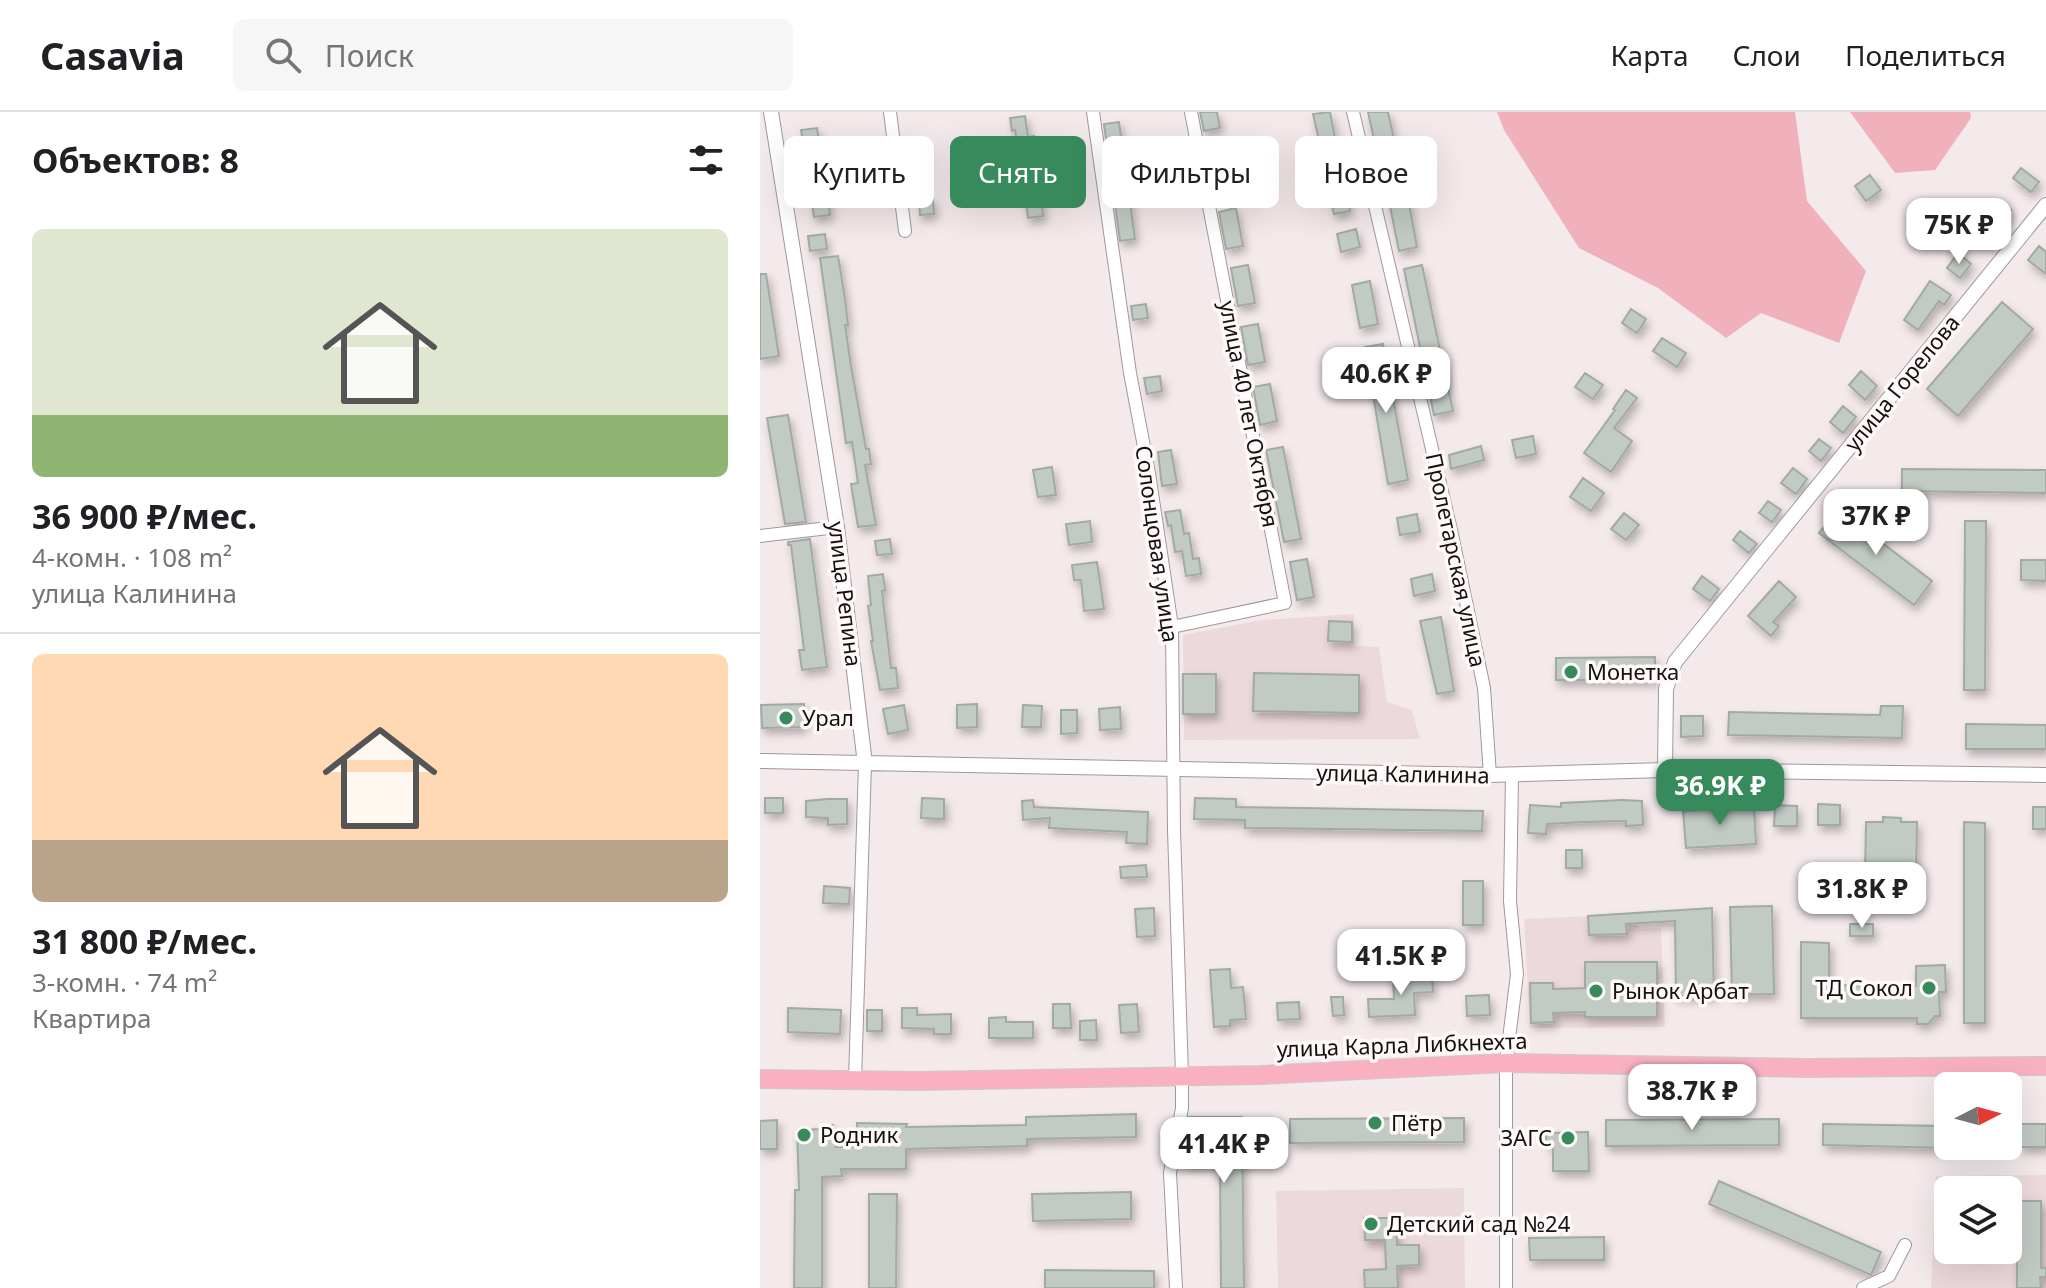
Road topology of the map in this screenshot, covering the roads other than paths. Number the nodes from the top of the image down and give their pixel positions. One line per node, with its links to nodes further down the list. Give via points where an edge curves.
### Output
1 (771, 112): 8 (street, улица Репина)
2 (890, 112): 7 (street)
3 (1093, 112): 10 (street, Солонцовая улица)
4 (1191, 112): 10 (street, улица 40 лет Октября, via 1285,603)
5 (1353, 112): 15 (street, Пролетарская улица, via 1484,688)
6 (2046, 205): 14 (street, улица Горелова, via 1675,662 1666,689)
7 (905, 231)
8 (837, 527): 9 (street); 12 (street, улица Репина)
9 (760, 536)
10 (1172, 627): 13 (street, Солонцовая улица)
11 (760, 761): 12 (street, улица Калинина)
12 (865, 764): 13 (street, улица Калинина); 22 (street, улица Репина)
13 (1175, 769): 15 (street, улица Калинина); 20 (street, Солонцовая улица)
14 (1665, 770): 16 (street, улица Калинина); 17 (street, улица Калинина)
15 (1490, 775): 16 (street, улица Калинина)
16 (1512, 775): 18 (street, via 1510,901 1517,974)
17 (2046, 775)
18 (1506, 1063): 19 (main road, улица Карла Либкнехта); 20 (main road, улица Карла Либкнехта); 25 (street)
19 (2046, 1066)
20 (1182, 1075): 22 (main road, улица Карла Либкнехта); 24 (street, Солонцовая улица, via 1182,1108 1170,1173)
21 (760, 1079): 22 (main road, улица Карла Либкнехта)
22 (855, 1080)
23 (1905, 1245): 26 (street, via 1889,1276)
24 (1176, 1288)
25 (1506, 1288)
26 (1863, 1288)

